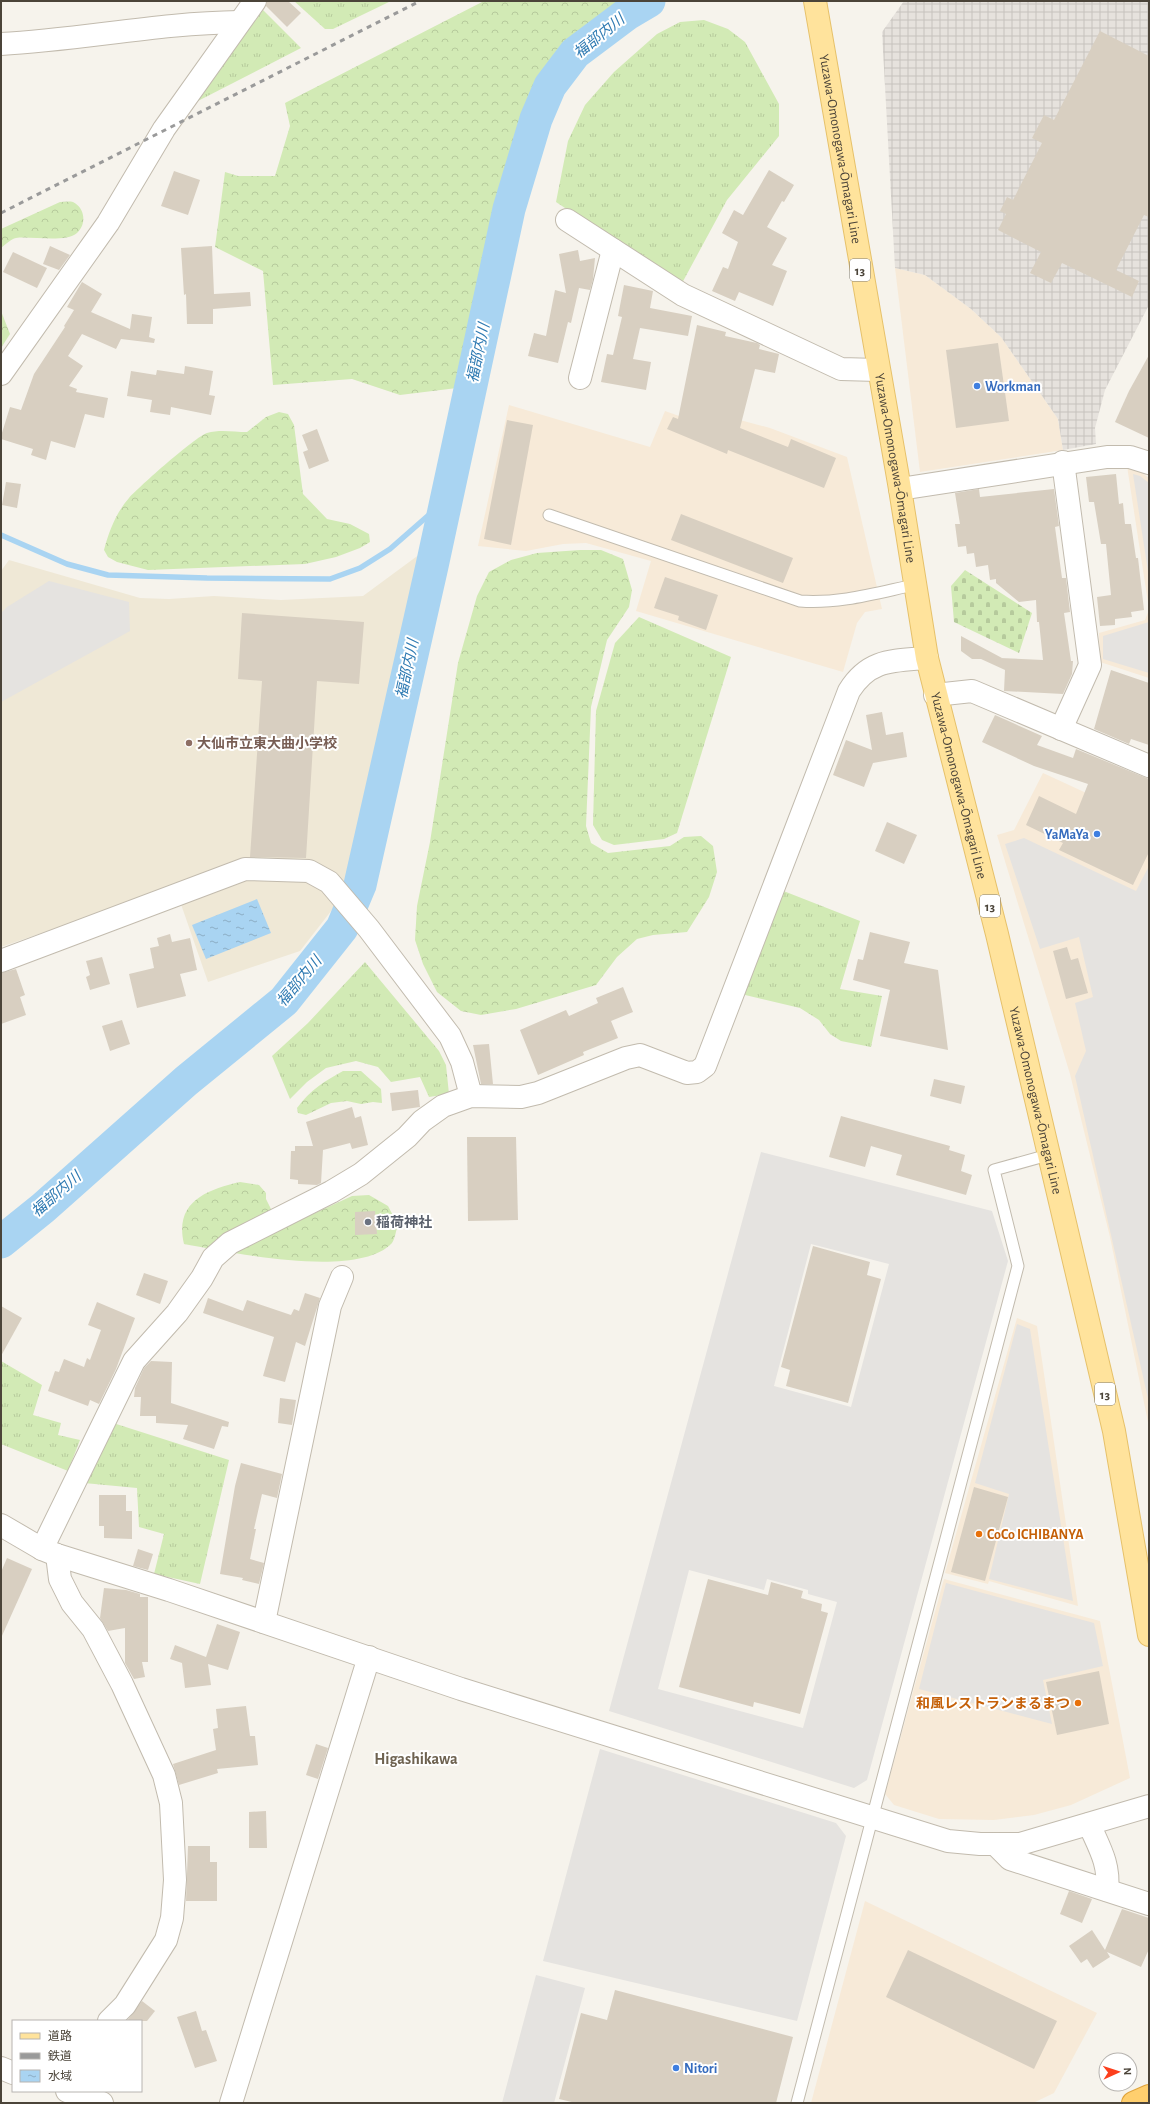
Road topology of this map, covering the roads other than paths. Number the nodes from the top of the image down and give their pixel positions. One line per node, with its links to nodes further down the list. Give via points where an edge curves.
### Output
1 (255, 1): 3 (street)
2 (815, 1): 7 (main road, Yuzawa-Omonogawa-Ōmagari Line / 13)
3 (239, 22): 4 (street, via 203,23 40,42); 8 (street, via 164,129 108,223)
4 (1, 44)
5 (567, 220): 6 (street)
6 (613, 250): 7 (street, via 683,295 841,368); 9 (street)
7 (878, 370): 12 (main road, Yuzawa-Omonogawa-Ōmagari Line / 13)
8 (1, 374)
9 (580, 378)
10 (1063, 462): 11 (street, via 1130,457); 12 (street); 17 (street, via 1090,665)
11 (1149, 463)
12 (900, 489): 14 (main road, Yuzawa-Omonogawa-Ōmagari Line / 13)
13 (549, 515): 14 (lane, via 800,601 851,599)
14 (914, 585): 15 (main road, Yuzawa-Omonogawa-Ōmagari Line / 13)
15 (927, 658): 16 (main road, Yuzawa-Omonogawa-Ōmagari Line / 13); 20 (street, via 881,663 866,670 849,691 705,1066 697,1072 687,1074 640,1055 626,1058 538,1094 521,1097)
16 (935, 695): 17 (street, via 972,691); 21 (main road, Yuzawa-Omonogawa-Ōmagari Line / 13, via 997,934)
17 (1061, 729): 18 (street)
18 (1149, 766)
19 (1, 961): 20 (street, via 245,869 309,870 329,882 450,1036 462,1062)
20 (471, 1096): 24 (street, via 442,1106 361,1174 230,1243 213,1258 177,1313 134,1361)
21 (1048, 1155): 26 (main road, Yuzawa-Omonogawa-Ōmagari Line / 13, via 1114,1431); 29 (lane, via 994,1170 1018,1266)
22 (342, 1277): 25 (street, via 330,1306)
23 (1, 1525): 24 (street)
24 (50, 1552): 25 (street); 34 (street, via 72,1603 93,1629 122,1684 164,1775 171,1803 175,1880 172,1918 166,1940 125,2005)
25 (264, 1622): 27 (street)
26 (1149, 1635)
27 (370, 1657): 29 (street, via 461,1689); 40 (street)
28 (1149, 1806): 30 (street)
29 (872, 1817): 31 (street, via 948,1841); 41 (lane)
30 (1089, 1824): 31 (street, via 1020,1844); 32 (street, via 1109,1875)
31 (995, 1844): 32 (street, via 1010,1859)
32 (1107, 1890): 33 (street)
33 (1149, 1904)
34 (110, 2020)
35 (1, 2068): 36 (street)
36 (12, 2072)
37 (75, 2092): 39 (street)
38 (1149, 2096): 42 (highway)
39 (102, 2103)
40 (231, 2103)
41 (797, 2103)
42 (1133, 2103)

